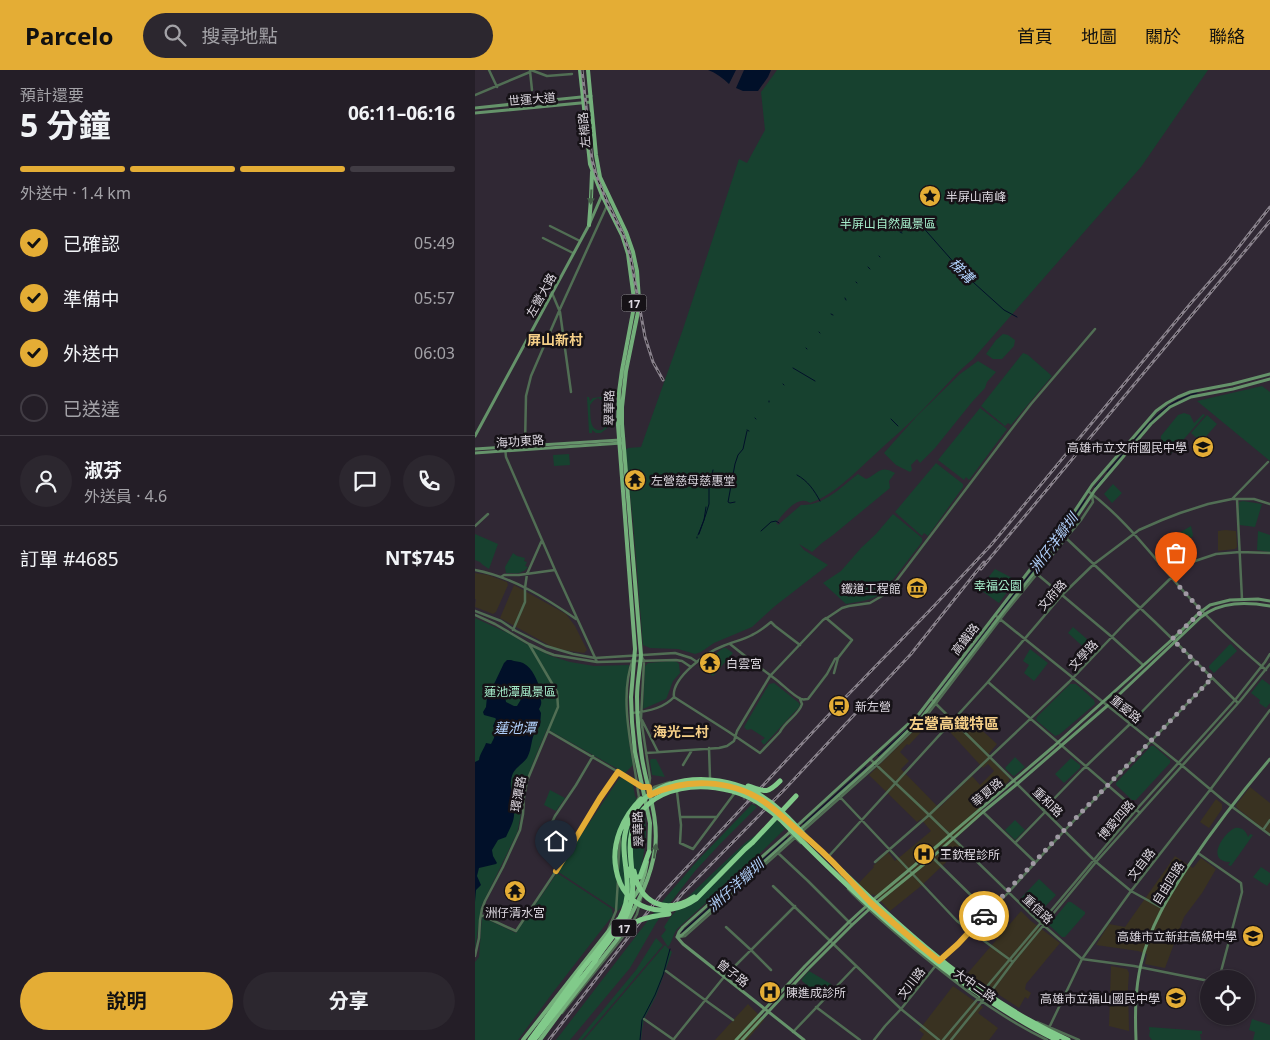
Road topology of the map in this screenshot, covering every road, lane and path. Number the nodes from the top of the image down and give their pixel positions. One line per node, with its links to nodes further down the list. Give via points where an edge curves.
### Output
1 (489, 70): 6 (street)
2 (581, 70): 10 (main road, 左楠路 / 17)
3 (588, 70): 9 (main road, 左楠路 / 17)
4 (531, 71): 5 (street, via 547,76); 6 (street); 7 (street)
5 (572, 74)
6 (497, 87): 8 (street)
7 (532, 90)
8 (475, 95)
9 (591, 96): 10 (street, 世運大道); 12 (main road, 左楠路 / 17)
10 (583, 97): 11 (main road, 左楠路 / 17); 13 (street, 世運大道)
11 (583, 102): 12 (street, 世運大道); 14 (street, 世運大道); 15 (main road, 左楠路 / 17)
12 (591, 102): 16 (main road, 左楠路 / 17, via 596,155)
13 (475, 108)
14 (475, 113)
15 (592, 170): 17 (main road, 翠華路 / 17); 20 (main road, one-way to 20)
16 (605, 188): 17 (street, 左營大路); 18 (main road, 翠華路 / 17)
17 (603, 196): 19 (main road, 翠華路 / 17); 20 (street, 左營大路)
18 (610, 199): 19 (street); 33 (main road, 翠華路 / 17, via 633,252 639,300 623,394)
19 (608, 205): 26 (street); 33 (main road, 翠華路 / 17, via 628,254 634,299 619,392)
20 (589, 225): 23 (street, 左營大路)
21 (550, 226): 23 (street)
22 (543, 238): 24 (street)
23 (580, 241): 24 (street, 左營大路)
24 (574, 253): 25 (street, 左營大路)
25 (552, 293): 26 (street); 32 (street, 左營大路)
26 (560, 309): 31 (street); 34 (street, via 526,392)
27 (1095, 329): 67 (street, via 1016,423 887,593 870,603 842,608)
28 (1270, 374): 29 (street, 高鐵路)
29 (1265, 375): 30 (street); 38 (street, 高鐵路, via 1190,392 1167,403 1147,421)
30 (1268, 379): 39 (street, 高鐵路, via 1191,397 1170,407 1151,424)
31 (571, 392)
32 (475, 436)
33 (621, 441): 34 (street, 海功東路); 79 (main road, 翠華路 / 17); 80 (main road, 翠華路 / 17)
34 (525, 448): 35 (street, 海功東路)
35 (505, 449): 36 (street, 海功東路); 47 (street)
36 (475, 451)
37 (1268, 462): 40 (street)
38 (1088, 491): 39 (street); 65 (street, 高鐵路, via 1062,530)
39 (1092, 495): 45 (street); 46 (street, 高鐵路, via 1093,502); 68 (street, 高鐵路)
40 (1232, 499): 41 (street, 文府路); 45 (street, 文府路, via 1180,513)
41 (1237, 499): 42 (street, 文府路, via 1254,499); 48 (street)
42 (1270, 504)
43 (488, 514): 44 (street)
44 (475, 526)
45 (1135, 534): 50 (street, 文府路); 56 (street)
46 (1067, 539): 50 (street); 54 (street, 高鐵路)
47 (542, 540): 52 (street); 53 (street)
48 (1239, 552): 49 (street, 文學路); 56 (street, 文學路, via 1201,559); 59 (street)
49 (1270, 553)
50 (1093, 564): 58 (street, 文府路); 62 (street)
51 (475, 570): 55 (street)
52 (555, 570): 53 (street); 69 (street)
53 (527, 574): 55 (street); 57 (street)
54 (1037, 574): 58 (street); 68 (street, 高鐵路)
55 (499, 577): 57 (street)
56 (1171, 577): 62 (street, 文學路); 64 (street)
57 (525, 588): 69 (street); 70 (street, via 525,602)
58 (1062, 595): 71 (street); 73 (street, 文府路)
59 (1242, 599): 60 (street, 華夏路); 64 (street, 華夏路, via 1211,605)
60 (1270, 601)
61 (1270, 606): 64 (street, 華夏路, via 1231,604)
62 (1140, 608): 71 (street, 文學路); 74 (street)
63 (475, 611): 70 (street, via 501,621)
64 (1203, 613): 74 (street, 華夏路); 90 (street)
65 (995, 615): 68 (street, 重愛路); 100 (street, 高鐵路)
66 (475, 616): 70 (street)
67 (826, 618): 77 (street); 82 (street, via 852,640)
68 (999, 619): 73 (street, 重愛路); 103 (street, 高鐵路)
69 (577, 620): 81 (street)
70 (513, 631): 72 (street); 75 (street)
71 (1112, 637): 89 (street); 95 (street, 文學路)
72 (532, 639): 75 (street); 81 (street, via 555,650)
73 (1025, 639): 95 (street, 重愛路); 97 (street, 文府路)
74 (1174, 640): 83 (street); 89 (street, 華夏路); 105 (street, 華夏路)
75 (529, 644): 86 (street, via 554,655); 113 (street, 環潭路, via 559,698)
76 (730, 644): 77 (street, via 751,636 771,622); 87 (street); 94 (street)
77 (800, 645): 94 (street)
78 (1270, 654): 90 (street, 博愛四路)
79 (635, 655): 80 (street); 81 (street); 84 (main road, 翠華路 / 17)
80 (641, 655): 85 (main road, 翠華路 / 17); 87 (street, via 678,654)
81 (595, 658): 86 (street)
82 (839, 658): 93 (street); 99 (street, via 808,699)
83 (1193, 659): 96 (street); 112 (street)
84 (633, 660): 85 (street); 86 (street); 108 (main road, 翠華路 / 17)
85 (642, 661): 91 (street, via 676,660); 107 (main road, 翠華路 / 17, via 637,689)
86 (597, 662)
87 (697, 662): 91 (street)
88 (1270, 664): 92 (street, 博愛四路)
89 (1143, 665): 102 (street, 華夏路)
90 (1261, 666): 92 (street); 101 (street, 博愛四路)
91 (691, 667): 98 (street, via 676,686)
92 (1266, 670): 104 (street, 博愛四路)
93 (835, 673)
94 (770, 676): 99 (street); 114 (street)
95 (1073, 678): 102 (street, 重愛路); 109 (street, 文學路)
96 (1212, 678): 101 (street); 115 (street, 文川路)
97 (988, 682): 109 (street); 111 (street, 文府路)
98 (674, 697): 107 (street, via 670,702); 114 (street)
99 (800, 699): 114 (street, via 801,709 760,753)
100 (931, 699): 103 (street, 重和路); 123 (street, 高鐵路)
101 (1235, 700): 104 (street); 126 (street, 博愛四路)
102 (1103, 702): 105 (street, 重愛路); 116 (street, 華夏路)
103 (935, 703): 111 (street, 重和路); 125 (street, 高鐵路)
104 (1238, 703): 129 (street, 博愛四路)
105 (1107, 706): 112 (street, 重愛路); 116 (street, 華夏路)
106 (1270, 710): 143 (street, 文自路)
107 (639, 713): 108 (street); 110 (street, 翠華路); 140 (main road, 翠華路 / 17, via 642,757)
108 (629, 714): 135 (street, 翠華路); 139 (main road, 翠華路 / 17)
109 (1030, 718): 116 (street); 122 (street, 文學路)
110 (641, 719): 119 (street); 120 (street, 翠華路)
111 (953, 720): 122 (street, 重和路); 136 (street, 文府路)
112 (1130, 724): 115 (street, 重愛路); 128 (street)
113 (548, 731): 121 (street); 197 (street, 環潭路, via 527,781 520,830)
114 (735, 736): 117 (street, via 733,743 727,746)
115 (1152, 741): 126 (street, 重愛路); 138 (street, 文川路)
116 (1060, 743): 128 (street); 134 (street, 華夏路)
117 (709, 748): 118 (street); 131 (street)
118 (692, 750): 119 (street); 127 (street)
119 (657, 752): 120 (street)
120 (646, 753): 140 (street, 翠華路)
121 (593, 756): 130 (street); 172 (street, via 545,837)
122 (990, 757): 134 (street, 重和路); 154 (street, 文學路)
123 (871, 759): 125 (street, 重信路); 160 (street, 高鐵路)
124 (1270, 759): 149 (street, 自由四路)
125 (875, 763): 136 (street, 重信路); 146 (street, 高鐵路); 161 (street, 高鐵路)
126 (1178, 763): 129 (street, 重愛路); 150 (street, 博愛四路)
127 (683, 765)
128 (1085, 766): 138 (street); 151 (street)
129 (1182, 766): 143 (street, 重愛路); 153 (street, 博愛四路)
130 (618, 772): 135 (street); 172 (street)
131 (710, 778): 137 (street); 140 (street, via 686,779)
132 (780, 781): 133 (highway, bridge, via 764,792)
133 (722, 782): 142 (highway, bridge, via 693,780 669,784); 167 (highway, bridge, via 760,796)
134 (1016, 782): 151 (street, 重和路); 152 (street, 華夏路); 168 (street, 華夏路, via 980,808)
135 (637, 783): 139 (street); 145 (street, 翠華路)
136 (896, 783): 154 (street, 重信路); 157 (street, 文府路)
137 (743, 784)
138 (1108, 786): 150 (street); 162 (street, 文川路)
139 (642, 787): 140 (street); 147 (main road, 翠華路 / 17)
140 (651, 787): 142 (street); 147 (main road, 翠華路 / 17)
141 (705, 787): 159 (highway, bridge, via 749,797); 171 (highway, bridge, via 673,790 652,801 635,823); 174 (highway, bridge, via 694,785 669,789 643,805 628,836 626,854 632,877 640,877)
142 (664, 789): 147 (highway); 148 (street); 167 (highway, bridge, via 694,783 737,788 763,800); 169 (highway, bridge, via 651,791 635,804 622,827 616,847 615,866 621,884 630,897 642,905 663,911 687,905); 235 (highway, bridge, via 637,808 625,832 627,896 620,920)
143 (1210, 790): 149 (street, 重愛路); 189 (street, 文自路)
144 (677, 792): 148 (street); 155 (street); 156 (street, via 712,790 734,794)
145 (639, 797): 147 (street, via 641,802); 203 (street, 翠華路, via 621,832 616,911)
146 (840, 797): 157 (street); 161 (street, 高鐵路)
147 (647, 798): 148 (main road, 翠華路 / 17); 174 (main road, 翠華路 / 17)
148 (653, 801): 237 (main road, 翠華路 / 17, one-way to 148, via 619,938 646,885 656,840)
149 (1231, 807): 163 (street, 重愛路); 176 (street, 自由四路)
150 (1136, 810): 153 (street); 180 (street, 博愛四路)
151 (1044, 811): 162 (street, 重和路); 170 (street)
152 (983, 812): 168 (street, 華夏路); 170 (street)
153 (1140, 813): 180 (street, 博愛四路)
154 (929, 815): 168 (street, 重信路); 173 (street, 文學路)
155 (681, 817): 156 (street); 156 (street, via 680,843 693,850)
156 (718, 817)
157 (862, 820): 173 (street); 178 (street, 文府路)
158 (1270, 820): 163 (street)
159 (782, 821): 193 (highway, bridge, via 802,836); 233 (highway, bridge, via 855,893 933,960 1001,1009)
160 (797, 825): 161 (street, 大中二路); 164 (street, 高鐵路)
161 (801, 830): 166 (street, 高鐵路); 178 (street, 大中二路)
162 (1065, 830): 180 (street, 重和路); 182 (street, 文川路)
163 (1263, 830): 165 (street, 重愛路)
164 (789, 832): 166 (street, 大中二路); 204 (street, 高鐵路, via 680,930)
165 (1270, 835)
166 (794, 837): 175 (street, 高鐵路); 192 (street, 大中二路); 204 (street, 高鐵路)
167 (806, 837): 184 (highway)
168 (952, 837): 177 (street, 華夏路); 179 (street, 華夏路); 190 (street, 重信路)
169 (753, 842): 171 (highway, bridge, via 795,795 706,887 681,903 658,904 643,894 635,875); 212 (highway, bridge, via 698,901 676,912 649,916 629,925)
170 (1015, 843): 182 (street)
171 (630, 847): 212 (highway, bridge, via 631,903 618,931)
172 (569, 849): 197 (street, via 516,931)
173 (889, 850): 181 (street, 文學路); 183 (street)
174 (649, 852): 203 (main road, 翠華路 / 17, via 643,880 635,897)
175 (778, 853): 198 (street); 204 (street, 高鐵路, via 685,936)
176 (1198, 853): 195 (street, 自由四路); 218 (street, via 1241,883 1242,892)
177 (929, 854): 179 (street); 183 (street, 華夏路)
178 (828, 857): 191 (street, 大中二路)
179 (932, 857): 185 (street, 華夏路); 196 (street)
180 (1095, 860): 189 (street, 重和路); 199 (street, 博愛四路); 200 (street, 博愛四路)
181 (875, 862)
182 (1035, 862): 190 (street, 文川路)
183 (909, 870): 185 (street); 193 (street, 華夏路)
184 (843, 872): 210 (highway, bridge, via 869,901); 233 (highway, bridge, via 890,918 944,962)
185 (912, 874): 193 (street, 華夏路); 202 (street)
186 (853, 884): 191 (street, 大中二路)
187 (773, 886): 194 (street)
188 (848, 888): 192 (street)
189 (1131, 890): 195 (street, 重和路); 209 (street, 文自路)
190 (1008, 892): 196 (street, 文川路); 199 (street, 重信路)
191 (867, 895): 193 (street, 大中二路)
192 (862, 903): 193 (street, 大中二路)
193 (871, 905): 198 (street, 華夏路); 210 (street, 大中二路); 215 (street, 大中二路)
194 (795, 906): 205 (street); 207 (street)
195 (1162, 908): 216 (street, 自由四路)
196 (988, 912): 202 (street, 文川路)
197 (481, 915): 208 (street, 環潭路)
198 (850, 923): 205 (street, 華夏路); 206 (street, 華夏路)
199 (1040, 923): 200 (street, 重信路); 211 (street, 博愛四路)
200 (1043, 926): 209 (street, 重信路); 213 (street, 博愛四路)
201 (726, 927): 207 (street)
202 (969, 931): 210 (street, 文川路); 211 (street)
203 (607, 932): 234 (main road, 翠華路 / 17)
204 (677, 937): 220 (street, 曾子路)
205 (829, 941): 206 (street); 229 (street, 華夏路)
206 (833, 944): 214 (street); 229 (street, 華夏路)
207 (751, 950): 217 (street); 220 (street)
208 (475, 956)
209 (1082, 959): 216 (street); 233 (street, 文自路)
210 (940, 960): 215 (street, 文川路); 222 (street, 大中二路, via 957,975)
211 (1009, 960): 213 (street); 222 (street, 博愛四路)
212 (595, 961): 236 (highway)
213 (1013, 962): 223 (street, 博愛四路)
214 (856, 966): 227 (street); 228 (street)
215 (935, 967): 224 (street, 大中二路); 228 (street, 文川路)
216 (1140, 968): 221 (street); 250 (street, 自由四路, via 1135,1004)
217 (771, 970)
218 (1221, 970)
219 (666, 971): 225 (street)
220 (724, 977): 225 (street); 229 (street, 曾子路)
221 (1200, 979)
222 (984, 990): 223 (street, 大中二路); 224 (street, 博愛四路)
223 (989, 994): 226 (street, 博愛四路); 233 (street, 大中二路, via 1026,1016)
224 (978, 998): 226 (street, 大中二路); 245 (street, 博愛四路)
225 (705, 1000): 231 (street); 238 (street)
226 (982, 1002): 233 (street, 大中二路, via 1014,1022); 246 (street, 博愛四路)
227 (817, 1007): 232 (street); 242 (street)
228 (901, 1009): 243 (street, 文川路); 244 (street)
229 (766, 1010): 232 (street, 曾子路); 239 (street, 華夏路); 240 (street, 華夏路)
230 (645, 1019): 238 (street)
231 (733, 1020)
232 (793, 1032): 241 (street, 曾子路)
233 (1046, 1035): 247 (highway, bridge); 248 (highway, bridge); 249 (street, 大中二路)
234 (523, 1040)
235 (530, 1040)
236 (534, 1040)
237 (540, 1040)
238 (674, 1040)
239 (736, 1040)
240 (742, 1040)
241 (804, 1040)
242 (860, 1040)
243 (874, 1040)
244 (939, 1040)
245 (943, 1040)
246 (951, 1040)
247 (1057, 1040)
248 (1069, 1040)
249 (1079, 1040)
250 (1136, 1040)

